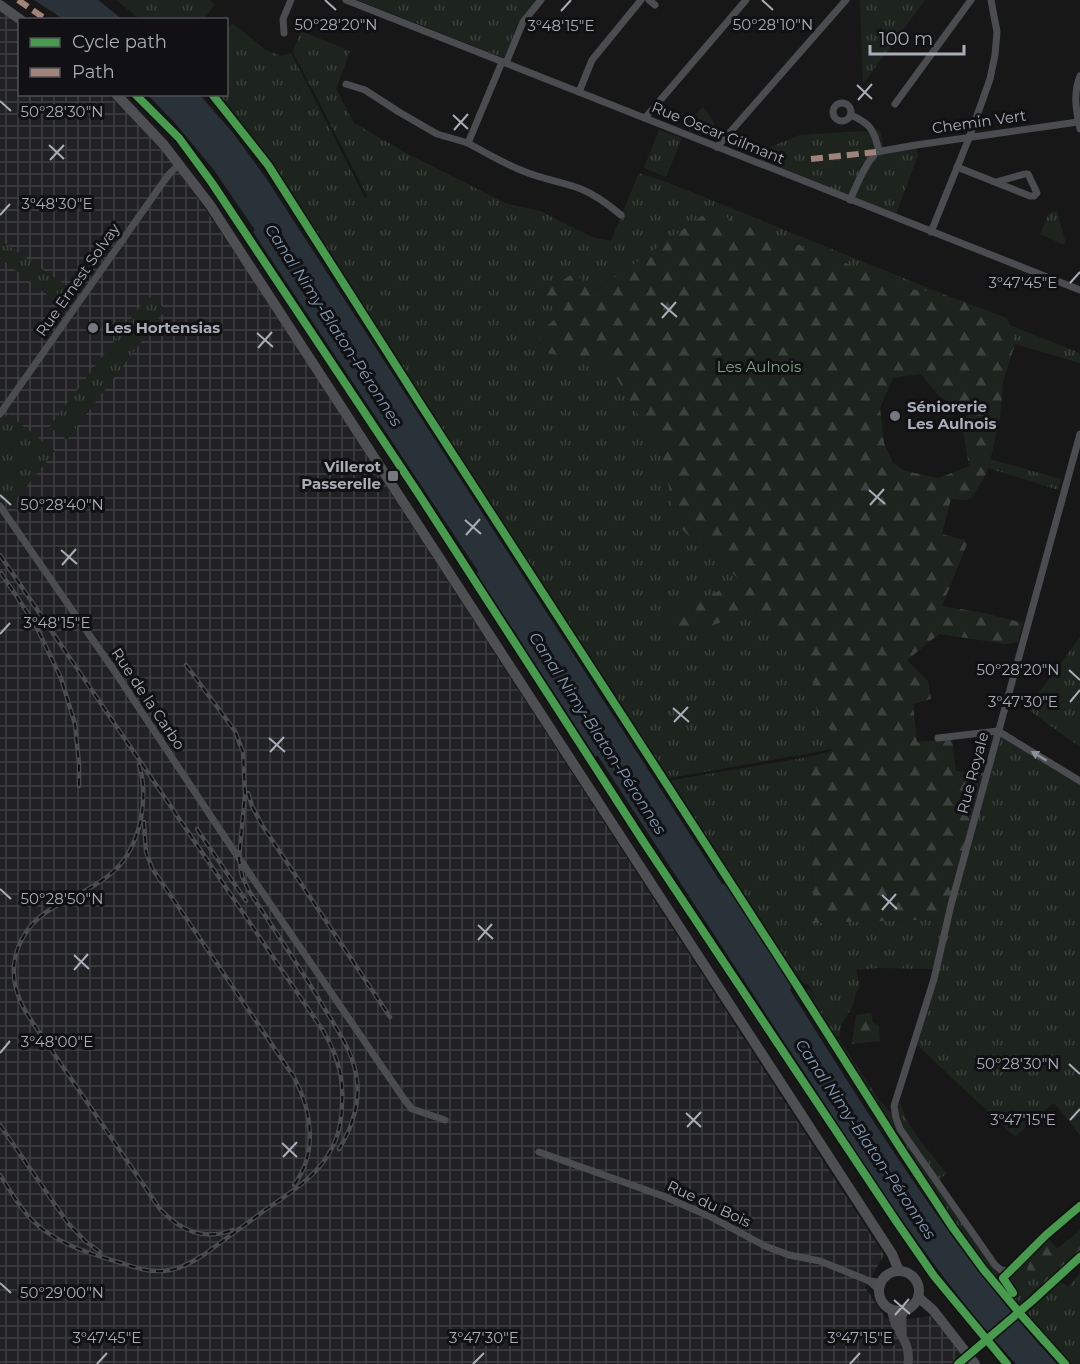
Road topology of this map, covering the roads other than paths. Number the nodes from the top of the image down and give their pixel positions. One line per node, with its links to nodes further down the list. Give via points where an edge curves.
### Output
1 (291, 0): 11 (street, via 282,19)
2 (346, 0): 12 (street, Rue Oscar Gilmant)
3 (542, 0): 12 (street, via 522,22)
4 (641, 0): 15 (street, via 592,60)
5 (746, 0): 19 (street)
6 (846, 0): 23 (street)
7 (971, 0): 17 (street)
8 (992, 0): 21 (street, via 997,32 995,55)
9 (0, 5): 10 (main road)
10 (18, 18)
11 (284, 33)
12 (504, 63): 15 (street, Rue Oscar Gilmant); 22 (street)
13 (1080, 76): 20 (street, via 1075,99)
14 (346, 84): 22 (street, via 365,90 437,134)
15 (579, 92): 19 (street, Rue Oscar Gilmant)
16 (118, 96): 25 (main road)
17 (895, 104)
18 (851, 114): 24 (street, via 872,130)
19 (645, 118): 23 (street, Rue Oscar Gilmant)
20 (1079, 125): 21 (street, Chemin Vert)
21 (969, 138): 24 (street, Chemin Vert); 26 (street)
22 (468, 143): 29 (street, via 540,178 583,189)
23 (717, 147): 28 (street, Rue Oscar Gilmant)
24 (882, 150): 28 (street, via 867,163)
25 (180, 164): 32 (street, Rue Ernest Solvay, via 164,181); 41 (main road)
26 (957, 167): 27 (street); 30 (street)
27 (996, 182): 27 (street, via 1032,197 1037,193 1028,174)
28 (850, 200): 30 (street, Rue Oscar Gilmant)
29 (621, 214)
30 (931, 232): 31 (street, Rue Oscar Gilmant)
31 (1080, 290)
32 (0, 414)
33 (1080, 434): 35 (street, Rue Royale)
34 (0, 506): 38 (street, Rue de la Carbo, via 404,1099 412,1109)
35 (998, 731): 36 (street); 37 (street, one-way to 35); 44 (street, Rue Royale, via 934,979 894,1110 900,1129 995,1265)
36 (938, 738)
37 (1080, 781)
38 (445, 1120)
39 (539, 1152): 46 (street, Rue du Bois, via 663,1196 765,1246)
40 (1080, 1206): 44 (street)
41 (885, 1244): 43 (main road); 46 (main road, via 889,1264)
42 (1080, 1257): 53 (street, bridge)
43 (899, 1271): 46 (main road); 47 (main road, via 915,1279)
44 (1009, 1271): 45 (street)
45 (1003, 1278)
46 (882, 1282): 48 (main road, via 879,1296)
47 (918, 1297): 49 (main road); 50 (main road)
48 (891, 1310): 49 (main road); 51 (street)
49 (906, 1310): 50 (main road, via 922,1308); 51 (street, via 901,1320)
50 (938, 1317): 54 (main road)
51 (903, 1336): 52 (street)
52 (908, 1364)
53 (958, 1364)
54 (975, 1364)

